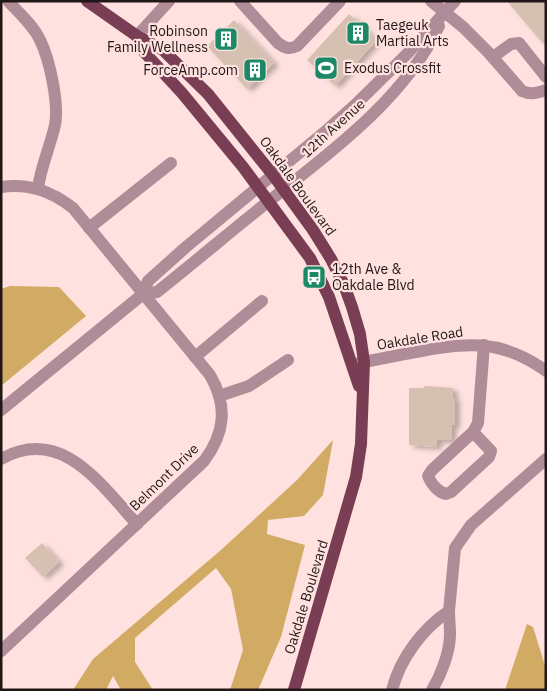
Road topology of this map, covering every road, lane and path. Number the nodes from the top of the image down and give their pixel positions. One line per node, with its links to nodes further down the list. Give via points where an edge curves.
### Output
1 (8, 1): 17 (street, via 40,40 52,79 55,125)
2 (86, 1): 9 (main road, Oakdale Boulevard)
3 (168, 1): 9 (street)
4 (240, 1): 5 (street, via 278,43 292,49)
5 (340, 1)
6 (431, 1): 8 (street)
7 (455, 1): 8 (street, 12th Avenue)
8 (446, 13): 10 (street); 14 (street, 12th Avenue, via 362,99); 18 (street, 12th Avenue, via 434,37 390,94 345,139)
9 (137, 36): 14 (main road, Oakdale Boulevard, via 164,50 208,94); 16 (main road, Oakdale Boulevard, via 144,53 182,93)
10 (493, 58): 11 (street, via 511,44 519,43); 12 (street, via 522,91 536,94)
11 (546, 77)
12 (546, 90)
13 (171, 163): 20 (street)
14 (274, 175): 16 (street, 12th Avenue); 18 (main road, Oakdale Boulevard)
15 (1, 187): 17 (street)
16 (258, 187): 19 (main road, Oakdale Boulevard); 21 (street, 12th Avenue, via 148,281)
17 (38, 188): 20 (street, Belmont Drive, via 73,208)
18 (284, 189): 19 (street, 12th Avenue); 26 (main road, Oakdale Boulevard, via 313,230 344,285 360,334)
19 (269, 201): 21 (street, 12th Avenue, via 157,292); 26 (main road, Oakdale Boulevard, via 320,276)
20 (89, 228): 21 (street, Belmont Drive)
21 (142, 294): 24 (street, Belmont Drive); 29 (street, 12th Avenue)
22 (262, 301): 24 (street)
23 (484, 345): 26 (street, Oakdale Road, via 438,347); 27 (street, Oakdale Road, via 520,355); 30 (street, via 478,422)
24 (195, 357): 28 (street, Belmont Drive, via 210,375)
25 (288, 360): 28 (street, via 248,386)
26 (358, 363): 36 (main road, Oakdale Boulevard, via 362,395 361,444 356,477)
27 (546, 372)
28 (219, 396): 33 (street, Belmont Drive, via 221,426 212,450)
29 (1, 410)
30 (473, 432): 30 (street, via 428,476 440,492 451,492 488,456 488,447)
31 (1, 459): 33 (street, via 28,450 51,450 64,454 88,471)
32 (546, 459): 34 (street, via 471,525 455,548)
33 (137, 524): 35 (street, Belmont Drive)
34 (448, 611): 37 (street, via 414,644 395,677); 38 (street, via 450,636)
35 (1, 651)
36 (294, 690)
37 (392, 690)
38 (432, 690)

